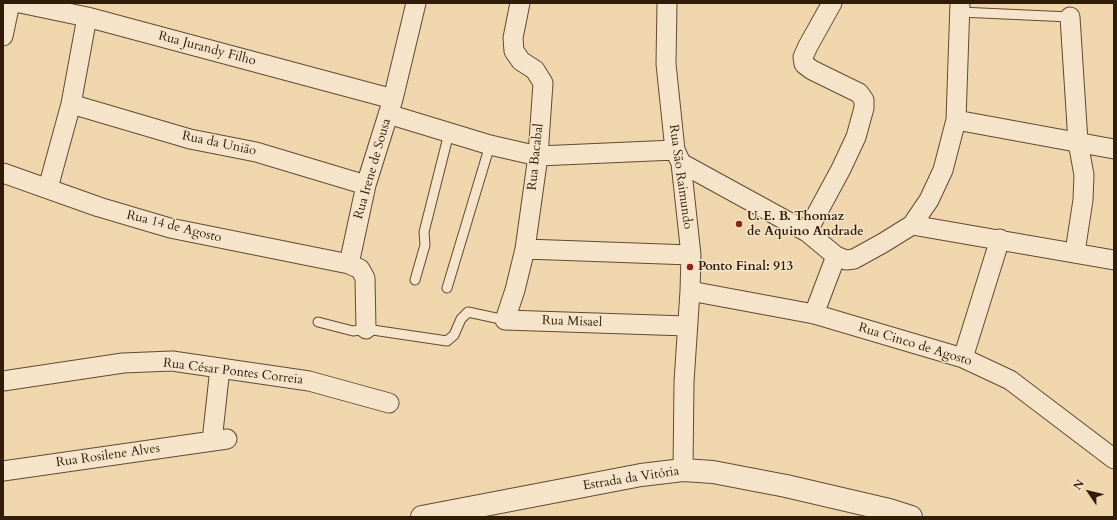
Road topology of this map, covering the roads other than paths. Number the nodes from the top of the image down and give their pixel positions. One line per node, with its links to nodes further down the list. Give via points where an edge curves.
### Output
1 (10, 3): 10 (street)
2 (20, 3): 8 (street, Rua Jurandy Filho)
3 (520, 3): 18 (street, Rua Bacabal, via 513,38 514,51 521,61 535,70 543,83)
4 (667, 3): 19 (street, Rua São Raimundo, via 666,64)
5 (832, 3): 24 (street, via 808,46 803,57 804,64 859,93 864,100 863,112 856,137)
6 (410, 4): 12 (street, Rua Irene de Sousa)
7 (960, 8): 9 (lane); 13 (street)
8 (87, 17): 11 (street); 12 (street, Rua Jurandy Filho)
9 (1070, 17): 15 (street)
10 (3, 36)
11 (71, 104): 21 (street, Rua da União, via 190,139 256,152); 22 (street)
12 (390, 107): 14 (street); 21 (street, Rua Irene de Sousa)
13 (956, 120): 15 (street); 23 (street, via 943,170 929,200)
14 (449, 133): 16 (street); 32 (lane, via 424,232 425,245)
15 (1078, 142): 17 (street); 27 (street, via 1084,175)
16 (490, 144): 18 (street); 33 (lane)
17 (1114, 149)
18 (538, 156): 19 (street); 26 (street, Rua Bacabal)
19 (678, 157): 24 (street); 28 (street, Rua São Raimundo)
20 (3, 173): 22 (street, Rua 14 de Agosto)
21 (366, 185): 31 (street, Rua Irene de Sousa)
22 (48, 188): 31 (street, Rua 14 de Agosto, via 170,228)
23 (912, 225): 25 (street); 29 (street, via 854,259 846,260)
24 (807, 232): 29 (street)
25 (1000, 239): 27 (street); 40 (street)
26 (525, 249): 28 (street); 36 (street, Rua Bacabal)
27 (1075, 252): 30 (street)
28 (691, 255): 34 (street, Rua São Raimundo)
29 (836, 256): 35 (street)
30 (1114, 260)
31 (349, 264): 39 (street, via 360,269 365,278)
32 (415, 280)
33 (447, 288)
34 (690, 291): 35 (street, Rua Cinco de Agosto); 38 (street, Rua São Raimundo)
35 (814, 314): 40 (street, Rua Cinco de Agosto)
36 (505, 320): 38 (street, Rua Misael); 39 (lane, Rua Misael, via 468,312 461,319 454,335 447,341)
37 (318, 322): 39 (lane, via 354,331)
38 (687, 326): 45 (street, Rua São Raimundo)
39 (366, 329)
40 (962, 358): 44 (street, Rua Cinco de Agosto, via 1010,380)
41 (220, 368): 42 (street, Rua César Pontes Correia, via 172,361 123,363); 43 (street, Rua César Pontes Correia, via 309,381); 46 (street, Rua Rosilene Alves, via 220,440)
42 (3, 381)
43 (389, 403)
44 (1114, 459)
45 (683, 470): 47 (street, Estrada da Vitória, via 641,475); 48 (street, Estrada da Vitória, via 713,472 786,486)
46 (3, 471)
47 (422, 517)
48 (911, 517)

